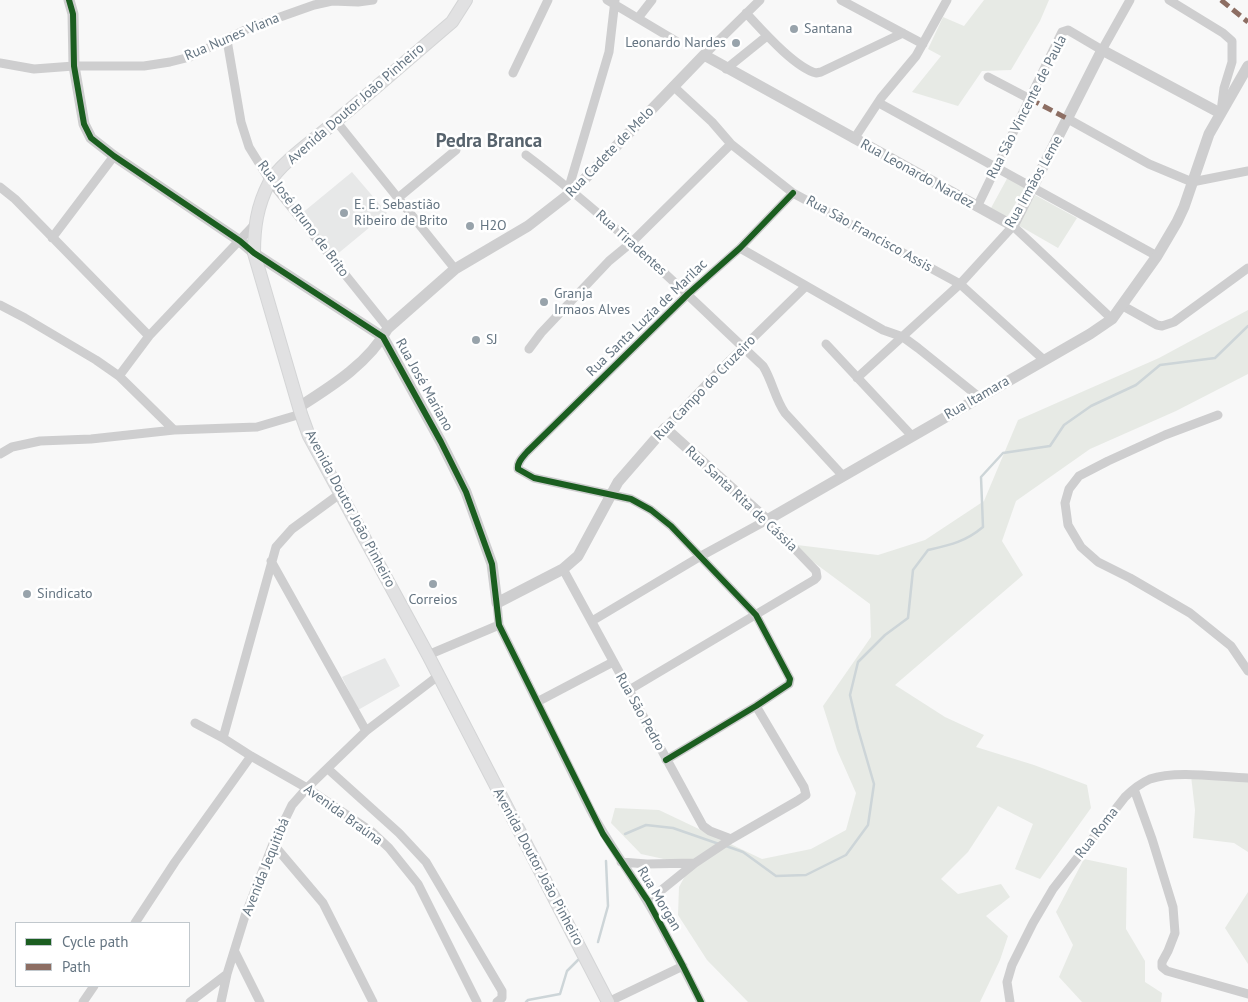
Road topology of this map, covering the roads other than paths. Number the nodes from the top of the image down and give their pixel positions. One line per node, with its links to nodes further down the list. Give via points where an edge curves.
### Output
1 (374, 0): 11 (street, Rua Nunes Viana)
2 (466, 0): 33 (main road, Avenida Doutor João Pinheiro, via 452,22)
3 (548, 0): 26 (street)
4 (652, 0): 14 (street)
5 (760, 0): 13 (street)
6 (840, 0): 15 (street)
7 (947, 0): 19 (street)
8 (1130, 0): 20 (street, Rua Irmãos Leme)
9 (1169, 0): 31 (street, via 1232,40 1232,62)
10 (72, 1): 23 (street, Rua José Mariano)
11 (331, 1): 17 (street, Rua Nunes Viana, via 250,28)
12 (612, 2): 14 (street); 45 (street, via 609,52)
13 (746, 13): 16 (street); 21 (street)
14 (638, 18): 18 (street)
15 (903, 33): 16 (street, via 816,73); 19 (street)
16 (767, 36): 25 (street)
17 (227, 40): 23 (street, Rua Nunes Viana, via 190,57 170,62 144,66); 41 (street, Rua José Bruno de Brito, via 245,136)
18 (676, 41)
19 (923, 44): 30 (street)
20 (1102, 50): 29 (street, Rua São Vincente de Paula, via 1064,30); 31 (street, Rua São Vincente de Paula); 32 (street, Rua Irmãos Leme)
21 (704, 55): 25 (street, Rua Leonardo Nardez); 28 (street, Rua Cadete de Melo)
22 (0, 63): 23 (street, Rua Nunes Viana, via 34,69)
23 (74, 66): 38 (street, Rua José Mariano, via 86,130)
24 (1248, 66): 31 (street, Rua Itamara)
25 (726, 69): 34 (street, Rua Leonardo Nardez)
26 (513, 72)
27 (988, 77): 29 (street)
28 (673, 86): 35 (street, Rua São Francisco Assis); 45 (street, Rua Cadete de Melo)
29 (1030, 100): 39 (street, Rua São Vincente de Paula)
30 (879, 103): 34 (street); 39 (street)
31 (1221, 112): 42 (street, Rua Itamara, via 1206,140)
32 (1068, 119): 42 (street, via 1150,164); 44 (street, Rua Irmãos Leme)
33 (336, 122): 41 (main road, Avenida Doutor João Pinheiro); 47 (street)
34 (854, 139): 48 (street, Rua Leonardo Nardez)
35 (731, 144): 46 (street, Rua São Francisco Assis); 53 (street)
36 (456, 150): 47 (street)
37 (526, 155): 45 (street, Rua Tiradentes)
38 (114, 156): 51 (street); 52 (street, Rua José Mariano)
39 (996, 167): 44 (street); 48 (street, Rua São Vincente de Paula)
40 (1248, 171): 42 (street)
41 (270, 181): 49 (main road, Avenida Doutor João Pinheiro); 64 (street, Rua José Bruno de Brito)
42 (1192, 182): 56 (street, Rua Itamara, via 1177,222)
43 (0, 187): 51 (street)
44 (1033, 188): 50 (street, Rua Irmãos Leme); 56 (street)
45 (571, 189): 53 (street, Rua Tiradentes); 58 (street, Rua Cadete de Melo, via 528,226)
46 (792, 192): 54 (street, Rua Santa Luzia de Marilac); 59 (street, Rua São Francisco Assis)
47 (398, 198): 58 (street)
48 (977, 207): 50 (street, Rua Leonardo Nardez)
49 (254, 225): 52 (street); 55 (main road, Avenida Doutor João Pinheiro)
50 (1013, 226): 59 (street, Rua Irmãos Leme); 65 (street, Rua Leonardo Nardez)
51 (52, 238): 68 (street)
52 (240, 241): 55 (street, Rua José Mariano); 68 (street)
53 (632, 242): 61 (street, Rua Tiradentes); 72 (street, via 609,261)
54 (740, 248): 60 (street); 61 (street, Rua Santa Luzia de Marilac)
55 (254, 253): 66 (street, Rua José Mariano); 77 (main road, Avenida Doutor João Pinheiro)
56 (1157, 256): 63 (street, Rua Itamara)
57 (1248, 268): 63 (street, via 1168,324 1157,325)
58 (455, 269): 67 (street, Rua Cadete de Melo)
59 (960, 284): 69 (street, Rua Irmãos Leme); 73 (street, Rua São Francisco Assis)
60 (806, 286): 69 (street, via 883,330); 71 (street, Rua Campo do Cruzeiro)
61 (688, 294): 71 (street, Rua Tiradentes); 85 (street, Rua Santa Luzia de Marilac, via 519,462 518,469 534,478)
62 (0, 305): 74 (street)
63 (1123, 306): 65 (street, Rua Itamara)
64 (376, 314): 66 (street); 67 (street, Rua José Bruno de Brito)
65 (1112, 319): 73 (street, Rua Itamara)
66 (365, 325): 67 (street, Rua José Mariano)
67 (386, 332): 77 (street, Rua Cadete de Melo, via 357,366); 90 (street, Rua José Mariano, via 466,492 492,564)
68 (149, 336): 74 (street)
69 (903, 337): 75 (street, Rua Irmãos Leme); 76 (street)
70 (826, 344): 75 (street)
71 (743, 348): 79 (street, Rua Campo do Cruzeiro); 83 (street, Rua Tiradentes, via 767,372 785,413)
72 (529, 349)
73 (1044, 360): 76 (street, Rua Itamara)
74 (119, 376): 80 (street)
75 (857, 378): 81 (street)
76 (979, 397): 81 (street, Rua Itamara)
77 (300, 410): 80 (street, via 257,428); 84 (main road, Avenida Doutor João Pinheiro, via 309,436)
78 (1218, 415): 96 (street, via 1165,435 1079,476 1064,503 1068,525 1081,547 1098,562 1190,613 1231,646)
79 (665, 428): 85 (street, Rua Campo do Cruzeiro); 86 (street, Rua Santa Rita de Cássia)
80 (174, 430): 82 (street, via 40,441 12,447)
81 (912, 436): 83 (street, Rua Itamara)
82 (0, 454)
83 (843, 476): 86 (street, Rua Itamara)
84 (341, 493): 88 (street, via 292,529 276,547); 94 (main road, Avenida Doutor João Pinheiro)
85 (610, 494): 87 (street, via 631,499 651,510); 89 (street, Rua Campo do Cruzeiro, via 582,551)
86 (767, 520): 87 (street, Rua Itamara); 91 (street, Rua Santa Rita de Cássia, via 816,571 817,577)
87 (701, 556): 91 (street); 92 (street, Rua Itamara)
88 (272, 561): 102 (street); 103 (street)
89 (562, 569): 90 (street, Rua Campo do Cruzeiro); 92 (street, Rua São Pedro)
90 (496, 603): 93 (street, Rua José Mariano)
91 (756, 615): 98 (street); 100 (street, via 790,679 789,684)
92 (592, 621): 95 (street, Rua São Pedro)
93 (499, 625): 94 (street); 99 (street, Rua José Mariano)
94 (428, 655): 97 (main road, Avenida Doutor João Pinheiro)
95 (613, 662): 98 (street, Rua São Pedro); 99 (street)
96 (1248, 670)
97 (438, 676): 102 (street, Avenida Jequitibá); 131 (main road, Avenida Doutor João Pinheiro)
98 (629, 690): 105 (street, Rua São Pedro)
99 (537, 702): 110 (street, Rua José Mariano)
100 (756, 706): 105 (street); 111 (street, via 806,795)
101 (195, 723): 103 (street, Avenida Braúna)
102 (366, 731): 106 (street, Avenida Jequitibá)
103 (223, 738): 104 (street, Avenida Braúna)
104 (251, 756): 108 (street, Avenida Braúna); 118 (street)
105 (666, 760): 111 (street, Rua São Pedro, via 703,826)
106 (328, 769): 108 (street, Avenida Jequitibá); 115 (street, via 399,833 426,862)
107 (1248, 778): 109 (street, Rua Roma, via 1167,775)
108 (307, 788): 112 (street, Avenida Jequitibá, via 292,805); 116 (street, Avenida Braúna, via 372,832)
109 (1134, 789): 123 (street, via 1173,907 1175,933 1162,962 1163,969); 133 (street, Rua Roma, via 1124,797 1053,889 1012,966 1007,982)
110 (591, 811): 113 (street, Rua Morgan)
111 (731, 839): 114 (street)
112 (274, 844): 119 (street, Avenida Jequitibá); 128 (street, via 323,903)
113 (621, 862): 114 (street); 117 (street, Rua Morgan)
114 (695, 863): 117 (street)
115 (433, 876): 116 (street); 130 (street, via 502,991)
116 (418, 884): 129 (street, Avenida Braúna)
117 (648, 901): 120 (street, Rua Morgan)
118 (136, 922)
119 (235, 952): 121 (street, Avenida Jequitibá); 127 (street)
120 (683, 966): 131 (street); 132 (street, Rua Morgan)
121 (227, 974): 125 (street); 126 (street, Avenida Jequitibá)
122 (93, 987): 124 (street)
123 (1248, 994)
124 (83, 1002)
125 (190, 1002)
126 (221, 1002)
127 (260, 1002)
128 (373, 1002)
129 (477, 1002)
130 (498, 1002)
131 (608, 1002)
132 (701, 1002)
133 (1010, 1002)

